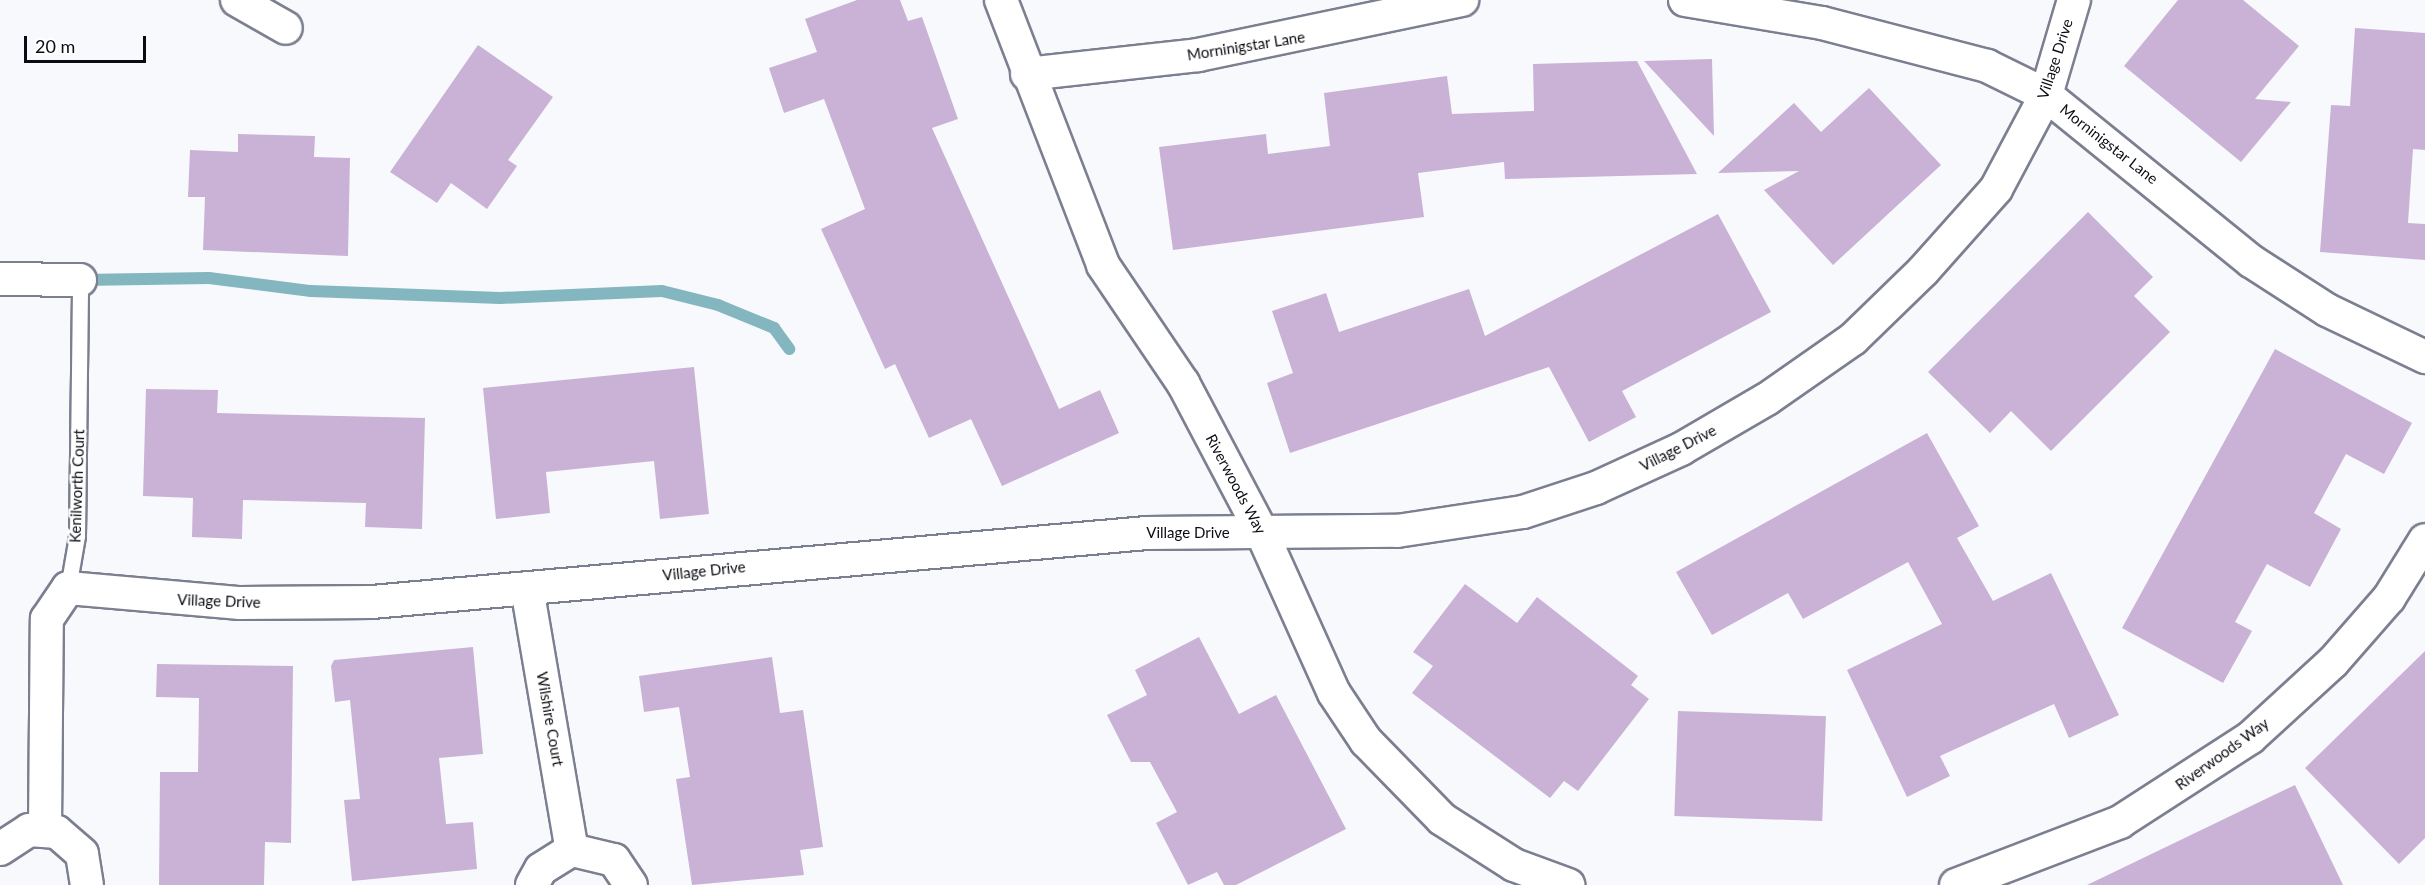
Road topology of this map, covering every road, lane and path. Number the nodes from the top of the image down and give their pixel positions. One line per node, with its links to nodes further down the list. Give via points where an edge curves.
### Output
1 (237, 0): 6 (street)
2 (1001, 0): 7 (street, Riverwoods Way)
3 (1462, 0): 7 (street, Morninigstar Lane, via 1209,53)
4 (1686, 0): 8 (street, Morninigstar Lane, via 1822,23 1977,64)
5 (2074, 0): 8 (street, Village Drive)
6 (286, 28)
7 (1027, 74): 12 (street, Riverwoods Way, via 1103,265 1183,384)
8 (2046, 95): 11 (street, Morninigstar Lane, via 2251,261 2328,310); 12 (street, Village Drive, via 1996,189 1853,339 1767,399 1681,449 1596,488 1523,513 1397,531)
9 (0, 279): 10 (street)
10 (80, 280): 14 (lane, Kenilworth Court, via 77,536)
11 (2425, 357)
12 (1262, 533): 15 (street, Village Drive, via 1146,533); 22 (street, Riverwoods Way, via 1334,693 1366,741 1442,819 1515,865)
13 (2425, 540): 23 (street, Riverwoods Way, via 2389,598 2333,662 2250,738 2120,822)
14 (68, 588): 15 (street, Village Drive, via 240,603 372,602); 16 (street, Kenilworth Court, via 47,619)
15 (527, 588): 18 (street, Wilshire Court)
16 (45, 829): 17 (street, via 29,830); 19 (street, via 72,840 82,854)
17 (0, 849)
18 (572, 850): 20 (street, via 548,862); 21 (street, via 614,860)
19 (87, 885)
20 (532, 885)
21 (631, 885)
22 (1568, 885)
23 (1956, 885)

